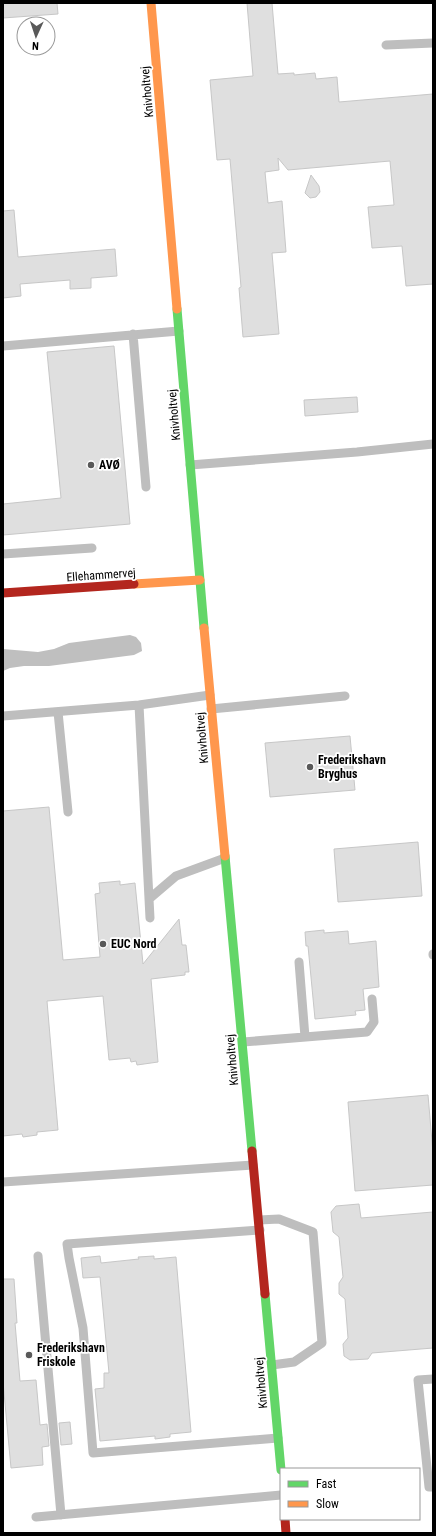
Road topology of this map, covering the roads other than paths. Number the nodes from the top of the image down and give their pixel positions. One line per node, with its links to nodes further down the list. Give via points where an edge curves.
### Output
1 (151, 3): 4 (street, Knivholtvej)
2 (433, 43): 3 (lane)
3 (386, 45)
4 (179, 330): 5 (lane); 8 (street, Knivholtvej)
5 (133, 334): 6 (lane); 9 (lane)
6 (3, 346)
7 (433, 444): 8 (lane)
8 (190, 465): 12 (street, Knivholtvej)
9 (146, 487)
10 (92, 548): 11 (lane)
11 (3, 554)
12 (200, 580): 13 (street, Ellehammervej); 14 (street, Knivholtvej)
13 (3, 593)
14 (210, 695): 16 (lane); 17 (street, Knivholtvej)
15 (345, 696): 17 (lane)
16 (139, 705): 18 (lane); 22 (lane)
17 (211, 709): 21 (street, Knivholtvej)
18 (58, 712): 19 (lane); 20 (lane)
19 (3, 716)
20 (68, 812)
21 (225, 858): 22 (lane, via 176,876); 27 (street, Knivholtvej)
22 (149, 899): 23 (lane)
23 (150, 918)
24 (299, 962): 26 (lane)
25 (372, 999): 26 (lane, via 374,1022 366,1032)
26 (305, 1037): 27 (lane)
27 (243, 1042): 28 (street, Knivholtvej)
28 (254, 1165): 29 (lane); 30 (street, Knivholtvej)
29 (3, 1182)
30 (259, 1220): 31 (street, Knivholtvej); 33 (lane, via 279,1218 313,1232 322,1343 294,1362)
31 (260, 1230): 33 (street, Knivholtvej); 35 (lane, via 67,1244 83,1328 93,1453)
32 (38, 1256): 39 (lane)
33 (272, 1365): 35 (street, Knivholtvej)
34 (433, 1379): 37 (lane, via 418,1380 429,1487)
35 (278, 1438): 36 (street, Knivholtvej)
36 (281, 1468)
37 (433, 1487)
38 (280, 1495): 39 (lane)
39 (61, 1515): 40 (lane)
40 (36, 1517)
41 (285, 1520): 42 (street)
42 (286, 1533)

